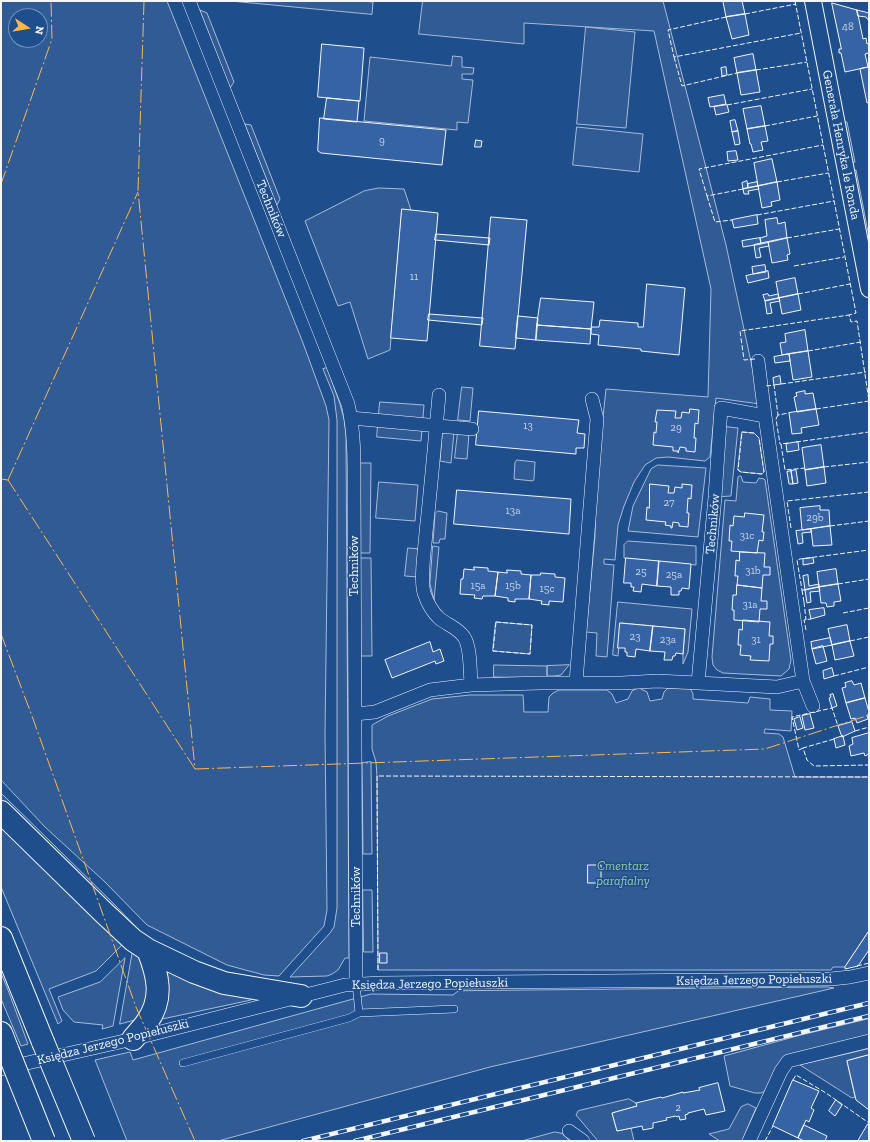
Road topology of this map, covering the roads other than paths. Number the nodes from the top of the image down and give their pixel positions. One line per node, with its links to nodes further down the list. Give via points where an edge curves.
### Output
1 (189, 1): 8 (street, Techników, via 345,397)
2 (814, 1): 3 (street, Generała Henryka le Ronda)
3 (869, 289)
4 (758, 361): 7 (street)
5 (439, 395): 9 (street)
6 (592, 399): 12 (street, via 597,419)
7 (765, 416): 11 (street); 13 (street, Techników, via 721,408)
8 (351, 418): 9 (street); 16 (street, Techników)
9 (436, 426): 10 (street); 14 (street, via 425,543 424,591 436,615 461,632 465,638)
10 (472, 428)
11 (803, 681): 13 (street, via 777,687); 15 (street)
12 (576, 682): 13 (street); 14 (street)
13 (698, 683)
14 (471, 684): 16 (street, via 430,690 375,712)
15 (813, 706)
16 (355, 714): 21 (street, Techników)
17 (1, 812): 19 (highway, via 102,911)
18 (1, 938): 31 (highway, bridge)
19 (148, 950): 22 (highway, via 224,983); 25 (highway, via 156,970 159,988 155,1007 148,1022)
20 (869, 973): 21 (street, Księdza Jerzego Popiełuszki, via 831,979)
21 (356, 984): 22 (street, Księdza Jerzego Popiełuszki); 24 (lane)
22 (301, 996): 25 (street, Księdza Jerzego Popiełuszki)
23 (454, 1009): 24 (lane)
24 (359, 1013): 28 (lane, via 349,1018)
25 (133, 1039): 27 (street, Księdza Jerzego Popiełuszki)
26 (869, 1041): 33 (street, via 788,1061)
27 (3, 1051): 30 (highway, bridge)
28 (183, 1063)
29 (569, 1131): 32 (street)
30 (44, 1141)
31 (84, 1141)
32 (583, 1141)
33 (749, 1141)

